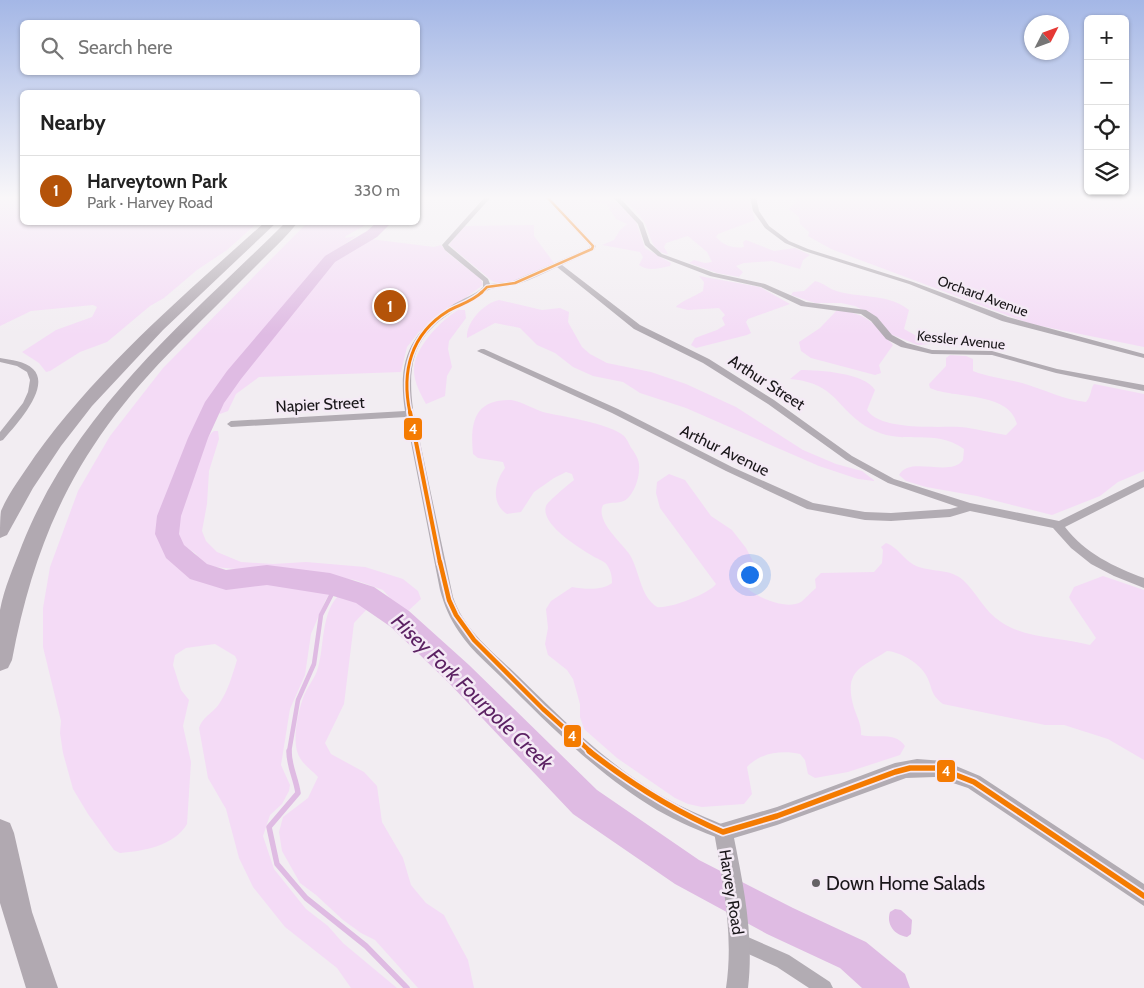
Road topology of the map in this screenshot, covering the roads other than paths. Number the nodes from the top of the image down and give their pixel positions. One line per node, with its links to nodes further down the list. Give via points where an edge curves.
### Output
1 (249, 243): 19 (highway, via 91,396 50,448)
2 (272, 243): 21 (highway, via 136,378 79,452 28,551)
3 (447, 243): 8 (street, via 447,249 486,280)
4 (589, 243): 7 (street, via 593,247)
5 (647, 243): 12 (street, Kessler Avenue, via 660,256 712,275 763,285 804,304 863,312 874,319 889,337 904,346 932,352 992,354 1056,372)
6 (790, 243): 10 (street, Orchard Avenue, via 911,282 1005,319)
7 (557, 264): 8 (street, via 515,283); 17 (street, Arthur Street, via 624,319 729,375 862,466 891,481)
8 (487, 287): 13 (street, Harvey Road, via 452,310 418,340 410,355 407,371)
9 (481, 351): 17 (street, Arthur Avenue, via 615,411 811,506 865,516 891,517 950,513)
10 (1144, 356)
11 (0, 360): 15 (street, via 14,362 28,370 35,382 35,390)
12 (1144, 388)
13 (411, 414): 14 (street, Napier Street); 22 (street, Harvey Road, via 447,597 462,628 564,729 620,776 682,817)
14 (231, 424)
15 (0, 438)
16 (1144, 483): 18 (street)
17 (970, 507): 18 (street, Arthur Street)
18 (1056, 524): 20 (street, via 1089,558)
19 (0, 530)
20 (1144, 583)
21 (0, 660)
22 (723, 832): 24 (street, via 777,816 894,772 922,766 938,768 956,773 987,790); 25 (street, Harvey Road)
23 (0, 833): 26 (highway, via 12,894)
24 (1144, 896)
25 (739, 933): 27 (street, Harvey Road); 28 (street)
26 (42, 988)
27 (737, 988)
28 (824, 988)

